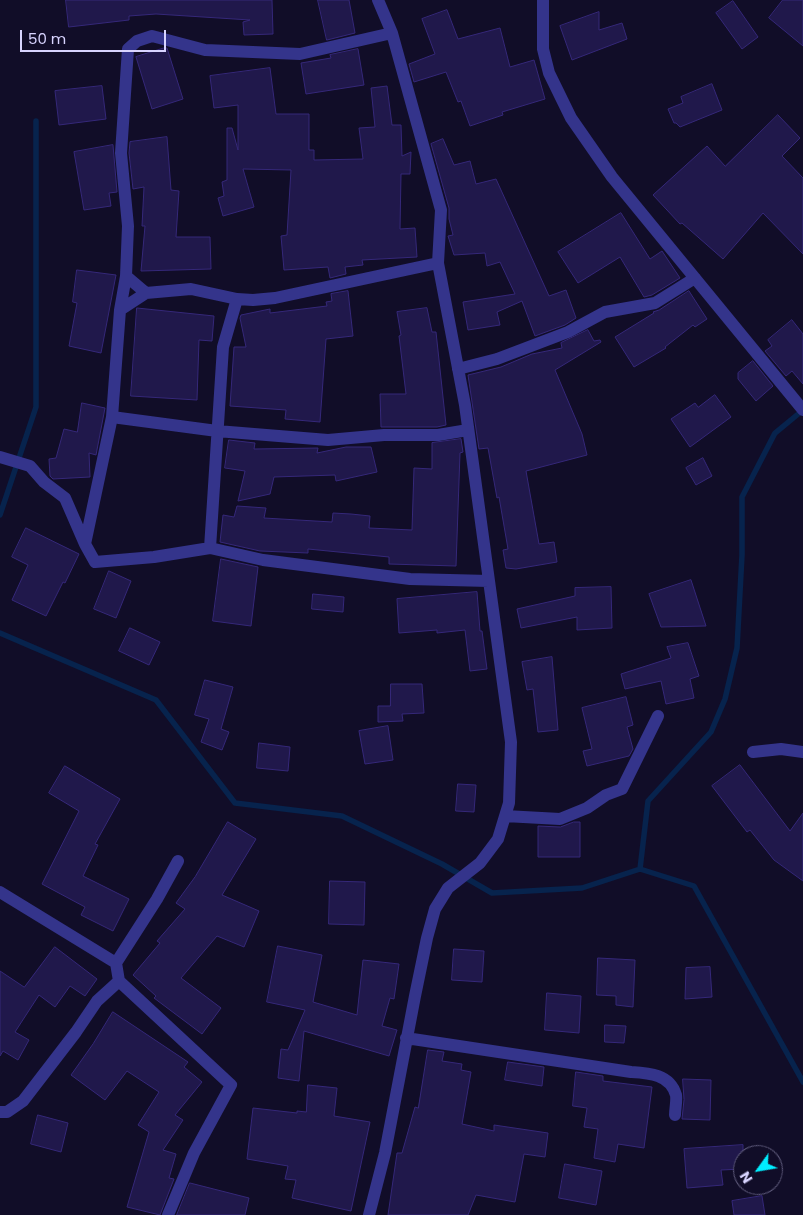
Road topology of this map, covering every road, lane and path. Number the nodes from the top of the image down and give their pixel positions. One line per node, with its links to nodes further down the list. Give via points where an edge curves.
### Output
1 (378, 0): 3 (street)
2 (543, 0): 6 (street, via 543,49 549,73 571,118 612,177)
3 (392, 33): 4 (street, via 441,210); 5 (street, via 300,54 205,50 152,36 128,49 121,153 128,226)
4 (438, 263): 8 (street, via 275,298); 10 (street)
5 (126, 276): 7 (street); 9 (street)
6 (695, 278): 10 (street, via 655,303 605,312 568,332 497,359); 11 (street)
7 (146, 293): 8 (street, via 191,289); 9 (street)
8 (237, 299): 14 (street, via 223,347)
9 (120, 310): 12 (street)
10 (458, 369): 13 (street)
11 (801, 407)
12 (112, 417): 14 (street); 16 (street)
13 (468, 430): 14 (street, via 328,440); 18 (street)
14 (217, 431): 17 (street)
15 (0, 457): 16 (street, via 30,466 65,498)
16 (85, 544): 17 (street, via 95,562)
17 (210, 548): 18 (street, via 264,560 410,579)
18 (489, 581): 22 (street, via 511,742 510,803)
19 (658, 716): 22 (street, via 622,789 560,819)
20 (753, 752): 21 (street, via 782,749)
21 (803, 752)
22 (505, 816): 27 (street, via 498,838 480,864 448,888 435,909)
23 (178, 861): 25 (street)
24 (0, 892): 25 (street)
25 (116, 963): 26 (street)
26 (119, 981): 28 (street, via 97,1001 24,1102 7,1112); 30 (street, via 231,1085 194,1153)
27 (406, 1038): 29 (street, via 657,1074 669,1083 676,1096); 31 (street)
28 (0, 1112)
29 (675, 1115)
30 (168, 1215)
31 (369, 1215)

